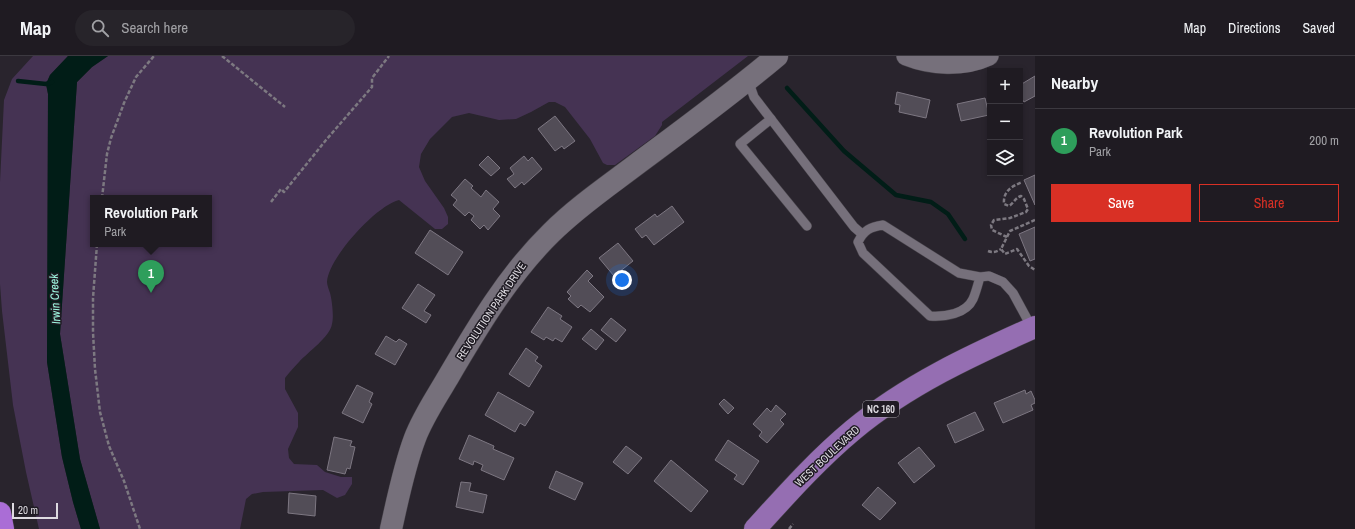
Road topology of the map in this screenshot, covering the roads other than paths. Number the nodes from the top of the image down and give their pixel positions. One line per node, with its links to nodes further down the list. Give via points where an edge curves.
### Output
1 (777, 56): 4 (street, REVOLUTION PARK DRIVE)
2 (906, 56): 3 (street, via 919,61 943,64 964,63)
3 (989, 56)
4 (748, 80): 5 (lane, via 754,97); 12 (street, REVOLUTION PARK DRIVE, via 596,195 551,233 525,261 465,349 416,436 405,467)
5 (771, 119): 6 (lane, via 740,144); 7 (lane)
6 (807, 226)
7 (862, 234): 8 (lane, via 870,227 883,225 960,273); 8 (lane, via 858,242 864,253 930,316 941,317 964,310 973,300)
8 (980, 277): 9 (lane, via 989,276 1003,282 1013,293)
9 (1033, 328): 13 (main road, WEST BOULEVARD / NC 160, via 932,377 854,429 818,461)
10 (0, 513): 11 (highway)
11 (3, 529)
12 (391, 529)
13 (755, 529)

